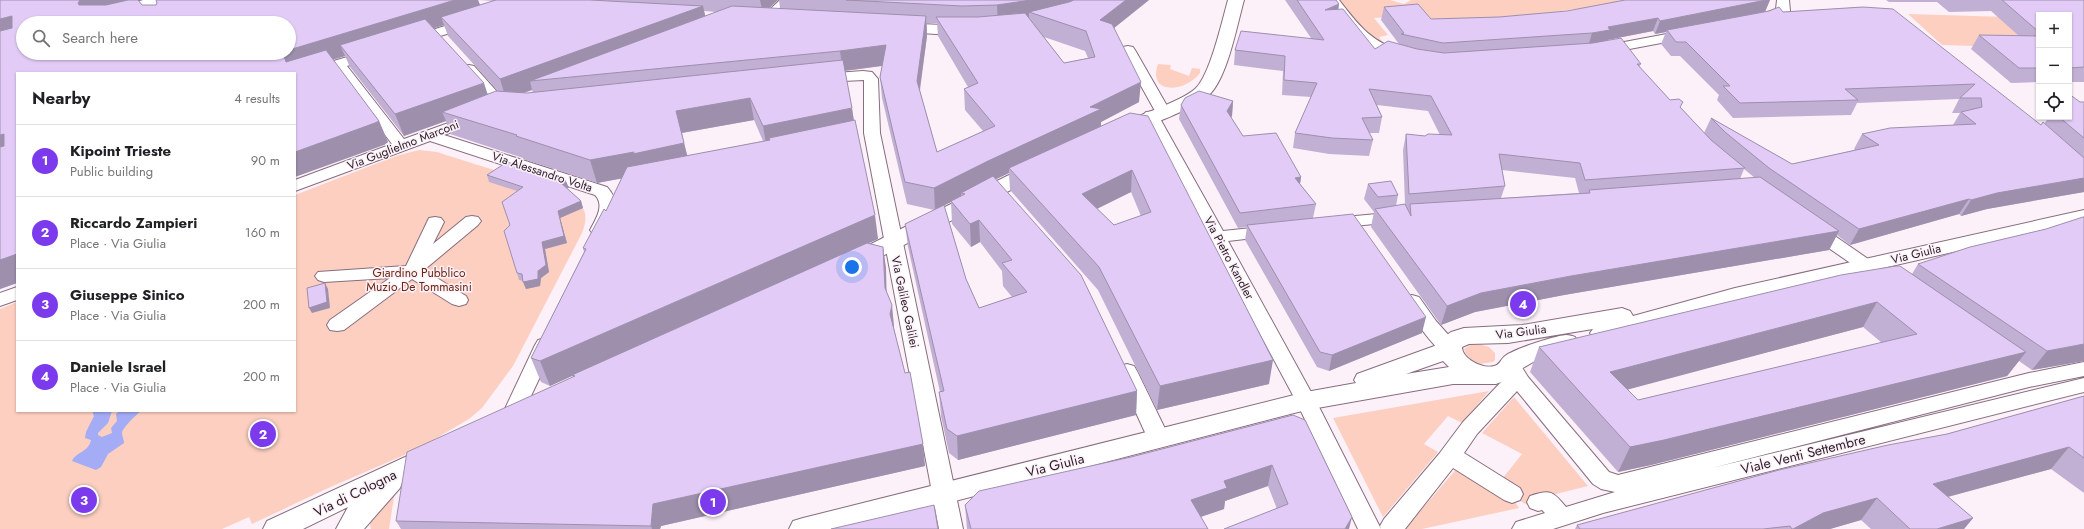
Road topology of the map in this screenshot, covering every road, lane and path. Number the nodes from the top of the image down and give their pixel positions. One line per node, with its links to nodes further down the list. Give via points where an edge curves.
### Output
1 (787, 0): 9 (street)
2 (1236, 0): 28 (street, via 1214,74 1208,84 1190,100)
3 (1332, 0): 22 (street, via 1366,42 1376,48)
4 (1783, 0): 11 (street, via 1783,11)
5 (158, 7): 6 (street, via 144,6); 7 (street)
6 (111, 16)
7 (124, 16)
8 (478, 20): 15 (street)
9 (758, 21): 10 (street)
10 (787, 22)
11 (1748, 22)
12 (885, 27): 13 (street)
13 (978, 31)
14 (1702, 31): 20 (street)
15 (436, 33): 16 (street); 17 (street)
16 (398, 45)
17 (446, 45)
18 (383, 50): 23 (street)
19 (1128, 50): 28 (street, Via Pietro Kandler)
20 (1590, 52)
21 (457, 56): 27 (street)
22 (1414, 58)
23 (338, 64): 24 (street); 31 (street)
24 (296, 77)
25 (811, 80): 45 (street, Via Galileo Galilei, via 867,75 871,79 865,134)
26 (520, 106): 27 (street, Via Guglielmo Marconi)
27 (492, 112): 29 (street, Via Guglielmo Marconi)
28 (1156, 113): 30 (street); 42 (street, Via Pietro Kandler)
29 (428, 135): 31 (street, Via Guglielmo Marconi); 44 (street, Via Alessandro Volta, via 609,190 606,195 609,201 607,213)
30 (1100, 139)
31 (401, 146): 33 (street, Via Guglielmo Marconi)
32 (1058, 159): 45 (street, via 1001,194)
33 (296, 186)
34 (1411, 216): 36 (street)
35 (2084, 216): 46 (street, Via Giulia, via 1979,238)
36 (1356, 220): 40 (street); 43 (street)
37 (1800, 220): 46 (street)
38 (472, 221): 48 (street)
39 (435, 222): 48 (street)
40 (1317, 225)
41 (1287, 229): 42 (street)
42 (1218, 237): 68 (street, Via Pietro Kandler)
43 (1368, 239)
44 (594, 242)
45 (893, 244): 47 (street); 77 (street, Via Galileo Galilei)
46 (1866, 266): 50 (street); 52 (street, Via Giulia)
47 (837, 269)
48 (412, 271): 49 (street); 55 (street); 56 (street)
49 (324, 276)
50 (1891, 283)
51 (1403, 289): 59 (street, via 1429,326)
52 (1749, 292): 58 (street, Via Giulia, via 1534,332); 63 (street, Via Giulia, via 1526,355)
53 (16, 293): 54 (street)
54 (0, 300)
55 (459, 300)
56 (337, 325)
57 (551, 332): 71 (street)
58 (1485, 337): 59 (street, Via Giulia, via 1475,335 1458,339); 63 (street, via 1502,345 1508,351)
59 (1451, 349): 64 (street, via 1452,355 1462,367); 68 (street, Via Giulia)
60 (1118, 353): 73 (street)
61 (2010, 367): 65 (street)
62 (2084, 369): 65 (street, Viale Venti Settembre)
63 (1511, 371): 64 (street, Via Giulia); 65 (street, Viale Venti Settembre, via 1601,478 1609,483 1618,484); 75 (street)
64 (1480, 374): 68 (street, Via Giulia, via 1453,375)
65 (2029, 380): 67 (street)
66 (2084, 385): 67 (street, Viale Venti Settembre)
67 (2047, 393): 70 (street); 80 (street, Viale Venti Settembre, via 1603,504)
68 (1306, 401): 73 (street, Via Giulia); 83 (street, Via Pietro Kandler)
69 (541, 402): 71 (street)
70 (2076, 406): 81 (street, Viale Venti Settembre, via 1732,488)
71 (512, 415): 72 (street)
72 (491, 425)
73 (1159, 439): 77 (street, Via Giulia)
74 (450, 446): 76 (street, Via di Cologna)
75 (1450, 455): 78 (street); 83 (street)
76 (410, 466): 82 (street, Via di Cologna); 84 (street, Via di Cologna, via 374,496)
77 (944, 493): 85 (street, Via Giulia); 86 (street, Via Galileo Galilei)
78 (1512, 494)
79 (1538, 502): 80 (street, via 1547,500)
80 (1561, 517): 87 (street, Viale Venti Settembre)
81 (1613, 522)
82 (288, 524): 84 (street, via 316,516 331,517)
83 (1384, 526)
84 (349, 529)
85 (803, 529)
86 (951, 529)
87 (1524, 529)

